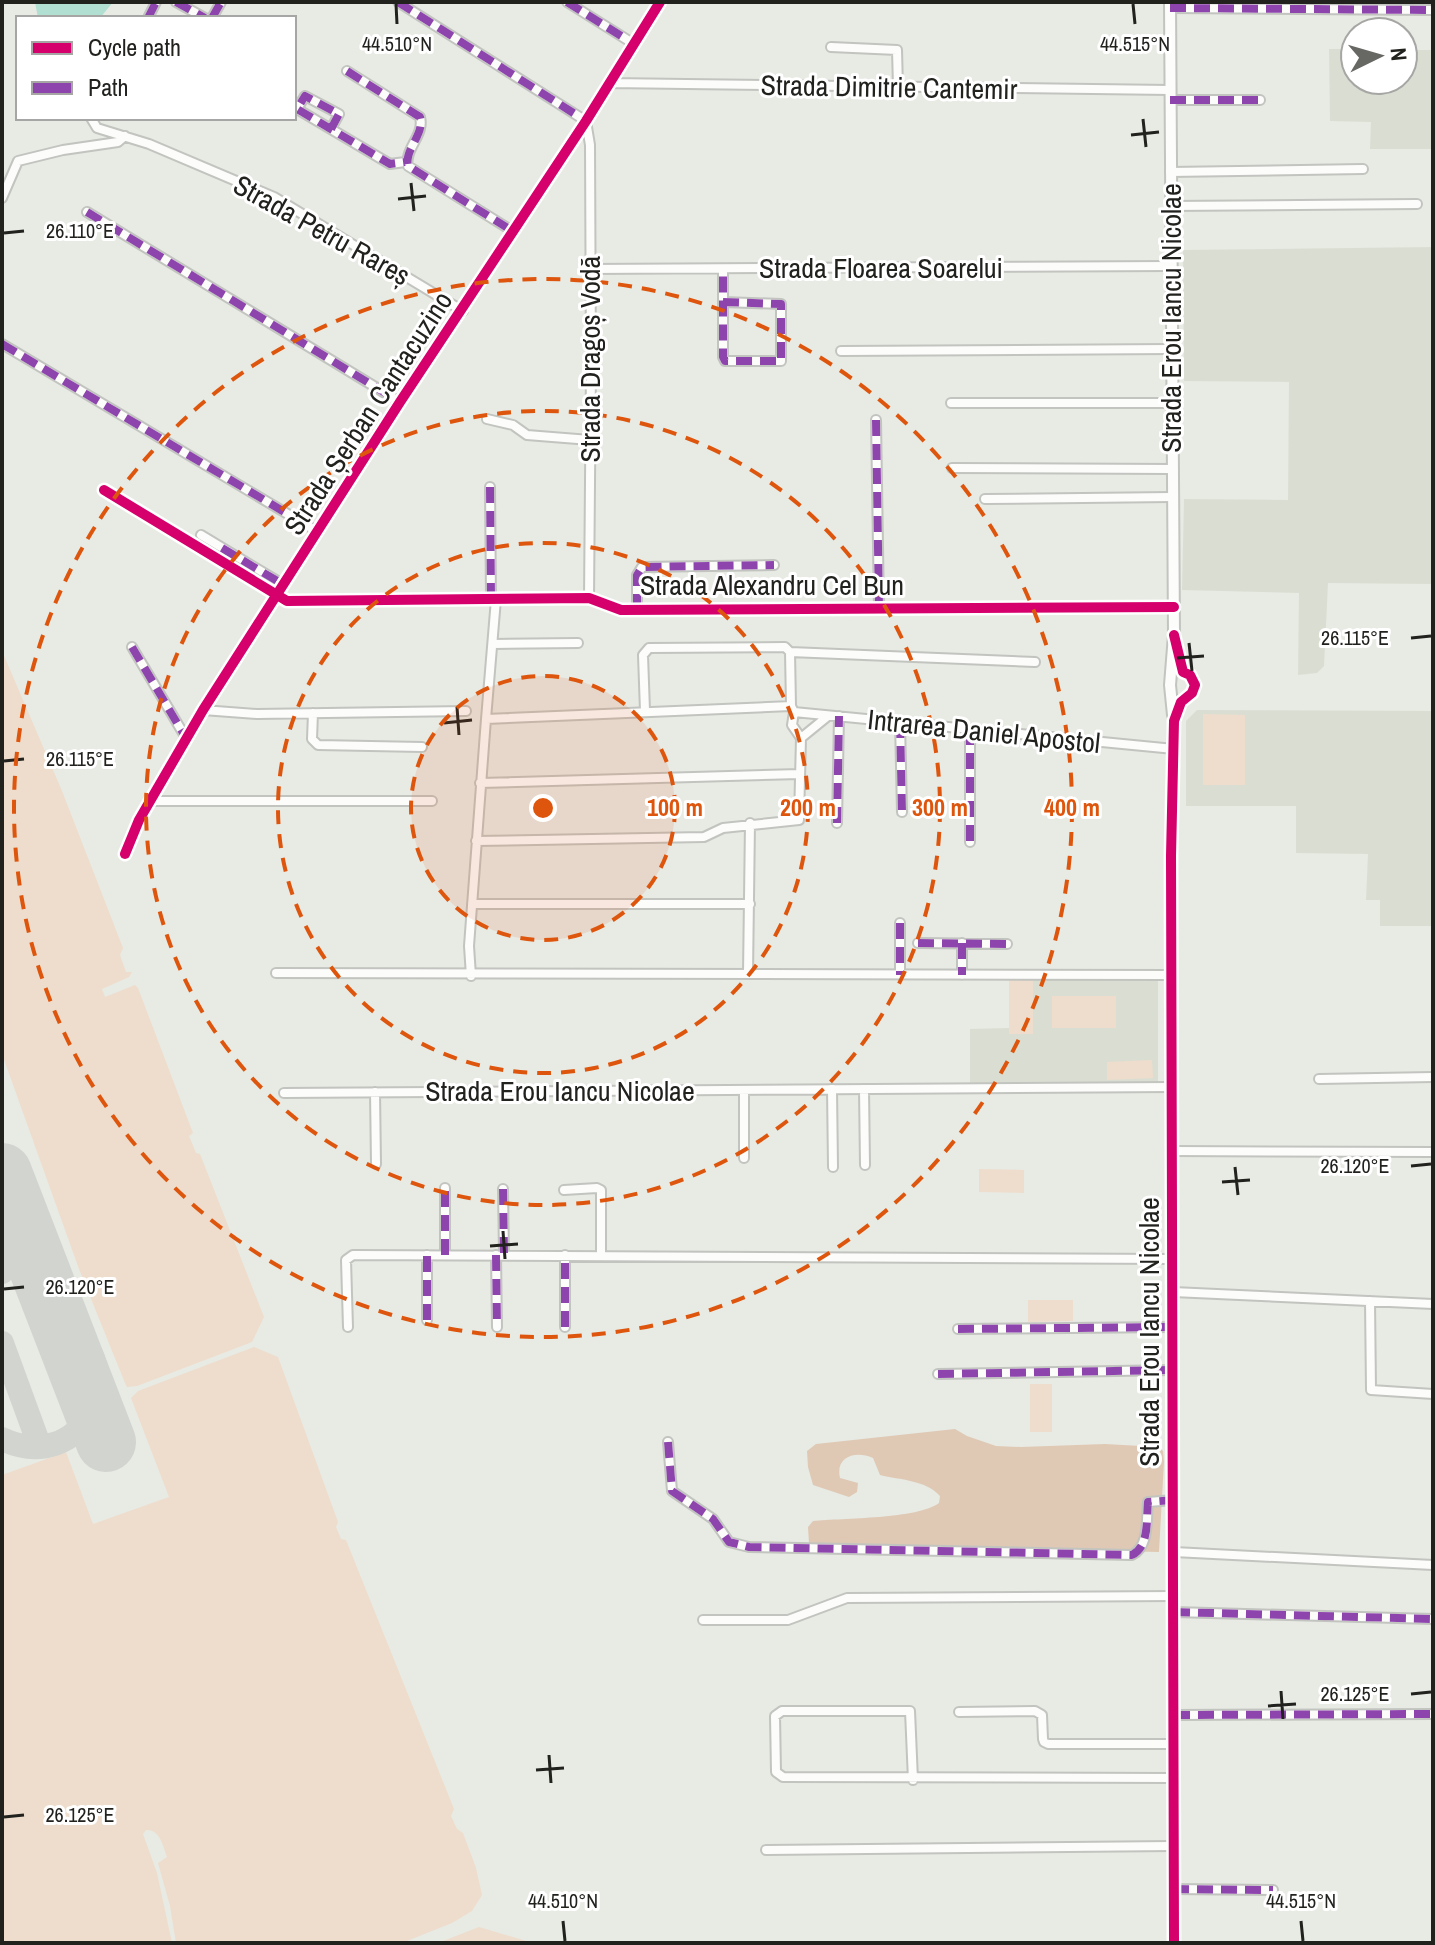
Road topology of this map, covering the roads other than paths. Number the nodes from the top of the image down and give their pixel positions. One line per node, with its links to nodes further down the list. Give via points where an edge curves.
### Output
1 (176, 2): 7 (street)
2 (398, 2): 16 (street)
3 (567, 2): 8 (street)
4 (660, 2): 8 (street, Strada Șerban Cantacuzino)
5 (1170, 5): 6 (street); 13 (street, Strada Erou Iancu Nicolae)
6 (1433, 10)
7 (201, 16)
8 (634, 44): 11 (street, Strada Șerban Cantacuzino)
9 (831, 47): 12 (street, via 897,50)
10 (347, 71): 19 (street, via 420,117 421,129)
11 (609, 83): 12 (street, Strada Dimitrie Cantemir); 16 (street, Strada Șerban Cantacuzino)
12 (898, 87): 13 (street, Strada Dimitrie Cantemir)
13 (1170, 95): 14 (street, Strada Dimitrie Cantemir); 21 (street, Strada Erou Iancu Nicolae)
14 (1260, 100)
15 (92, 120): 18 (street, Strada Petru Rareș, via 97,128)
16 (586, 121): 26 (street, Strada Șerban Cantacuzino); 28 (street, Strada Dragoș Vodă)
17 (331, 129): 17 (street, via 297,109 305,96 339,114); 19 (street, via 390,164)
18 (125, 136): 22 (street, via 118,142 18,161); 31 (street, Strada Petru Rareș, via 274,197)
19 (405, 162): 26 (street)
20 (1363, 169): 21 (street)
21 (1170, 172): 24 (street, Strada Erou Iancu Nicolae)
22 (2, 198)
23 (1417, 204): 24 (street)
24 (1170, 206): 27 (street, Strada Erou Iancu Nicolae)
25 (87, 212): 35 (street)
26 (514, 232): 31 (street, Strada Șerban Cantacuzino)
27 (1171, 266): 29 (street, Strada Floarea Soarelui); 33 (street, Strada Erou Iancu Nicolae)
28 (590, 269): 29 (street, Strada Floarea Soarelui); 40 (street, Strada Dragoș Vodă)
29 (723, 269): 30 (street)
30 (723, 302): 30 (street, via 725,361 781,361 781,304)
31 (463, 311): 35 (street, Strada Șerban Cantacuzino)
32 (2, 344): 47 (street)
33 (1171, 349): 34 (street); 37 (street, Strada Erou Iancu Nicolae)
34 (841, 351)
35 (396, 400): 47 (street, Strada Șerban Cantacuzino)
36 (951, 403): 37 (street)
37 (1172, 403): 42 (street, Strada Erou Iancu Nicolae)
38 (487, 419): 40 (street, via 513,425 527,435)
39 (876, 420): 55 (street)
40 (590, 440): 52 (street, Strada Dragoș Vodă)
41 (952, 468): 42 (street)
42 (1172, 469): 45 (street, Strada Erou Iancu Nicolae)
43 (490, 487): 53 (street)
44 (104, 490): 51 (street)
45 (1172, 497): 46 (street); 54 (street, Strada Erou Iancu Nicolae)
46 (985, 499)
47 (318, 532): 50 (street, Strada Șerban Cantacuzino)
48 (201, 535): 50 (street)
49 (774, 565): 56 (street, via 642,567 637,575)
50 (284, 585): 51 (street, Strada Șerban Cantacuzino)
51 (277, 595): 53 (street, Strada Alexandru Cel Bun, via 287,601); 66 (street, Strada Șerban Cantacuzino)
52 (589, 598): 53 (street, Strada Alexandru Cel Bun); 56 (street, Strada Alexandru Cel Bun)
53 (493, 599): 58 (street)
54 (1174, 607): 55 (street, Strada Alexandru Cel Bun); 62 (street, Strada Erou Iancu Nicolae)
55 (879, 609): 56 (street, Strada Alexandru Cel Bun)
56 (637, 610)
57 (578, 643): 58 (street)
58 (493, 644): 72 (street)
59 (132, 647): 76 (street)
60 (790, 652): 61 (street); 65 (street); 68 (street, via 785,647 649,648 643,655)
61 (1035, 662)
62 (1177, 674): 63 (street, Strada Erou Iancu Nicolae); 64 (street, Strada Erou Iancu Nicolae, via 1190,675 1195,685)
63 (1170, 689): 64 (street); 73 (street, Strada Erou Iancu Nicolae)
64 (1184, 697): 73 (street, Strada Erou Iancu Nicolae)
65 (793, 709): 68 (street, Intrarea Daniel Apostol); 70 (street, Intrarea Daniel Apostol); 77 (street, via 792,725)
66 (203, 710): 69 (street); 76 (street, Strada Șerban Cantacuzino)
67 (466, 711): 69 (street)
68 (645, 711): 72 (street, Intrarea Daniel Apostol)
69 (313, 713): 78 (street, via 312,739 318,745)
70 (828, 715): 71 (street, Intrarea Daniel Apostol); 77 (street)
71 (839, 716): 74 (street, Intrarea Daniel Apostol); 86 (street)
72 (486, 719): 81 (street)
73 (1174, 721): 79 (street, Strada Erou Iancu Nicolae)
74 (900, 722): 75 (street, Intrarea Daniel Apostol); 84 (street)
75 (970, 729): 79 (street, Intrarea Daniel Apostol); 88 (street)
76 (186, 738): 82 (street, Strada Șerban Cantacuzino)
77 (801, 738): 80 (street)
78 (422, 747)
79 (1174, 749): 100 (street, Strada Erou Iancu Nicolae)
80 (800, 774): 81 (street); 85 (street, via 799,820)
81 (480, 783): 87 (street)
82 (151, 801): 83 (street); 89 (street, Strada Șerban Cantacuzino)
83 (432, 801)
84 (902, 812)
85 (750, 823): 87 (street, via 704,837); 91 (street)
86 (837, 823)
87 (476, 841): 90 (street)
88 (970, 842)
89 (125, 854)
90 (472, 904): 91 (street); 101 (street)
91 (750, 904): 97 (street)
92 (900, 923): 98 (street)
93 (918, 943): 94 (street)
94 (962, 943): 95 (street); 99 (street)
95 (1007, 944)
96 (276, 973): 101 (street)
97 (748, 973): 98 (street); 101 (street)
98 (900, 975): 99 (street)
99 (962, 975): 100 (street)
100 (1171, 975): 104 (street, Strada Erou Iancu Nicolae)
101 (471, 976)
102 (1433, 1077): 103 (street)
103 (1319, 1079)
104 (1172, 1087): 106 (street, Strada Erou Iancu Nicolae); 110 (street, Strada Erou Iancu Nicolae)
105 (832, 1089): 106 (street, Strada Erou Iancu Nicolae); 107 (street, Strada Erou Iancu Nicolae); 115 (street)
106 (864, 1089): 114 (street)
107 (744, 1090): 108 (street, Strada Erou Iancu Nicolae); 112 (street)
108 (375, 1092): 109 (street, Strada Erou Iancu Nicolae); 113 (street)
109 (284, 1093)
110 (1172, 1151): 111 (street); 124 (street, Strada Erou Iancu Nicolae)
111 (1433, 1152)
112 (744, 1158)
113 (376, 1164)
114 (865, 1165)
115 (833, 1167)
116 (445, 1188): 120 (street)
117 (503, 1189): 121 (street)
118 (564, 1190): 123 (street, via 601,1190)
119 (427, 1255): 120 (street, Strada Erou Iancu Nicolae); 128 (street); 129 (street, Strada Erou Iancu Nicolae, via 348,1257)
120 (445, 1255): 121 (street, Strada Erou Iancu Nicolae)
121 (500, 1255): 122 (street, Strada Erou Iancu Nicolae); 130 (street)
122 (565, 1255): 123 (street, Strada Erou Iancu Nicolae); 131 (street)
123 (601, 1255): 124 (street, Strada Erou Iancu Nicolae)
124 (1173, 1259): 125 (street, Strada Erou Iancu Nicolae)
125 (1173, 1292): 126 (street); 132 (street, Strada Erou Iancu Nicolae)
126 (1370, 1301): 127 (street); 136 (street, via 1371,1390)
127 (1433, 1304)
128 (427, 1320)
129 (348, 1327)
130 (497, 1327)
131 (565, 1327)
132 (1173, 1327): 133 (street); 134 (street, Strada Erou Iancu Nicolae)
133 (958, 1329)
134 (1173, 1370): 135 (street); 138 (street, Strada Erou Iancu Nicolae)
135 (938, 1374)
136 (1433, 1394)
137 (668, 1442): 138 (street, via 672,1491 713,1519 729,1542 749,1547 1132,1555 1141,1549 1148,1502)
138 (1174, 1500): 139 (street, Strada Erou Iancu Nicolae)
139 (1174, 1552): 140 (street); 141 (street, Strada Erou Iancu Nicolae)
140 (1433, 1565)
141 (1174, 1596): 142 (street, Strada Erou Iancu Nicolae); 144 (street, via 847,1598 788,1620)
142 (1174, 1612): 143 (street); 147 (street, Strada Erou Iancu Nicolae)
143 (1433, 1619)
144 (703, 1620)
145 (959, 1712): 148 (street, via 1039,1712 1048,1744)
146 (1433, 1714): 147 (street)
147 (1174, 1715): 148 (street, Strada Erou Iancu Nicolae)
148 (1173, 1744): 149 (street, Strada Erou Iancu Nicolae)
149 (1173, 1778): 150 (street); 151 (street, Strada Erou Iancu Nicolae)
150 (913, 1780): 150 (street, via 910,1711 782,1711 775,1716 778,1776)
151 (1173, 1846): 152 (street); 153 (street, Strada Erou Iancu Nicolae)
152 (766, 1850)
153 (1173, 1889): 154 (street); 155 (street, Strada Erou Iancu Nicolae)
154 (1273, 1890)
155 (1174, 1943)

